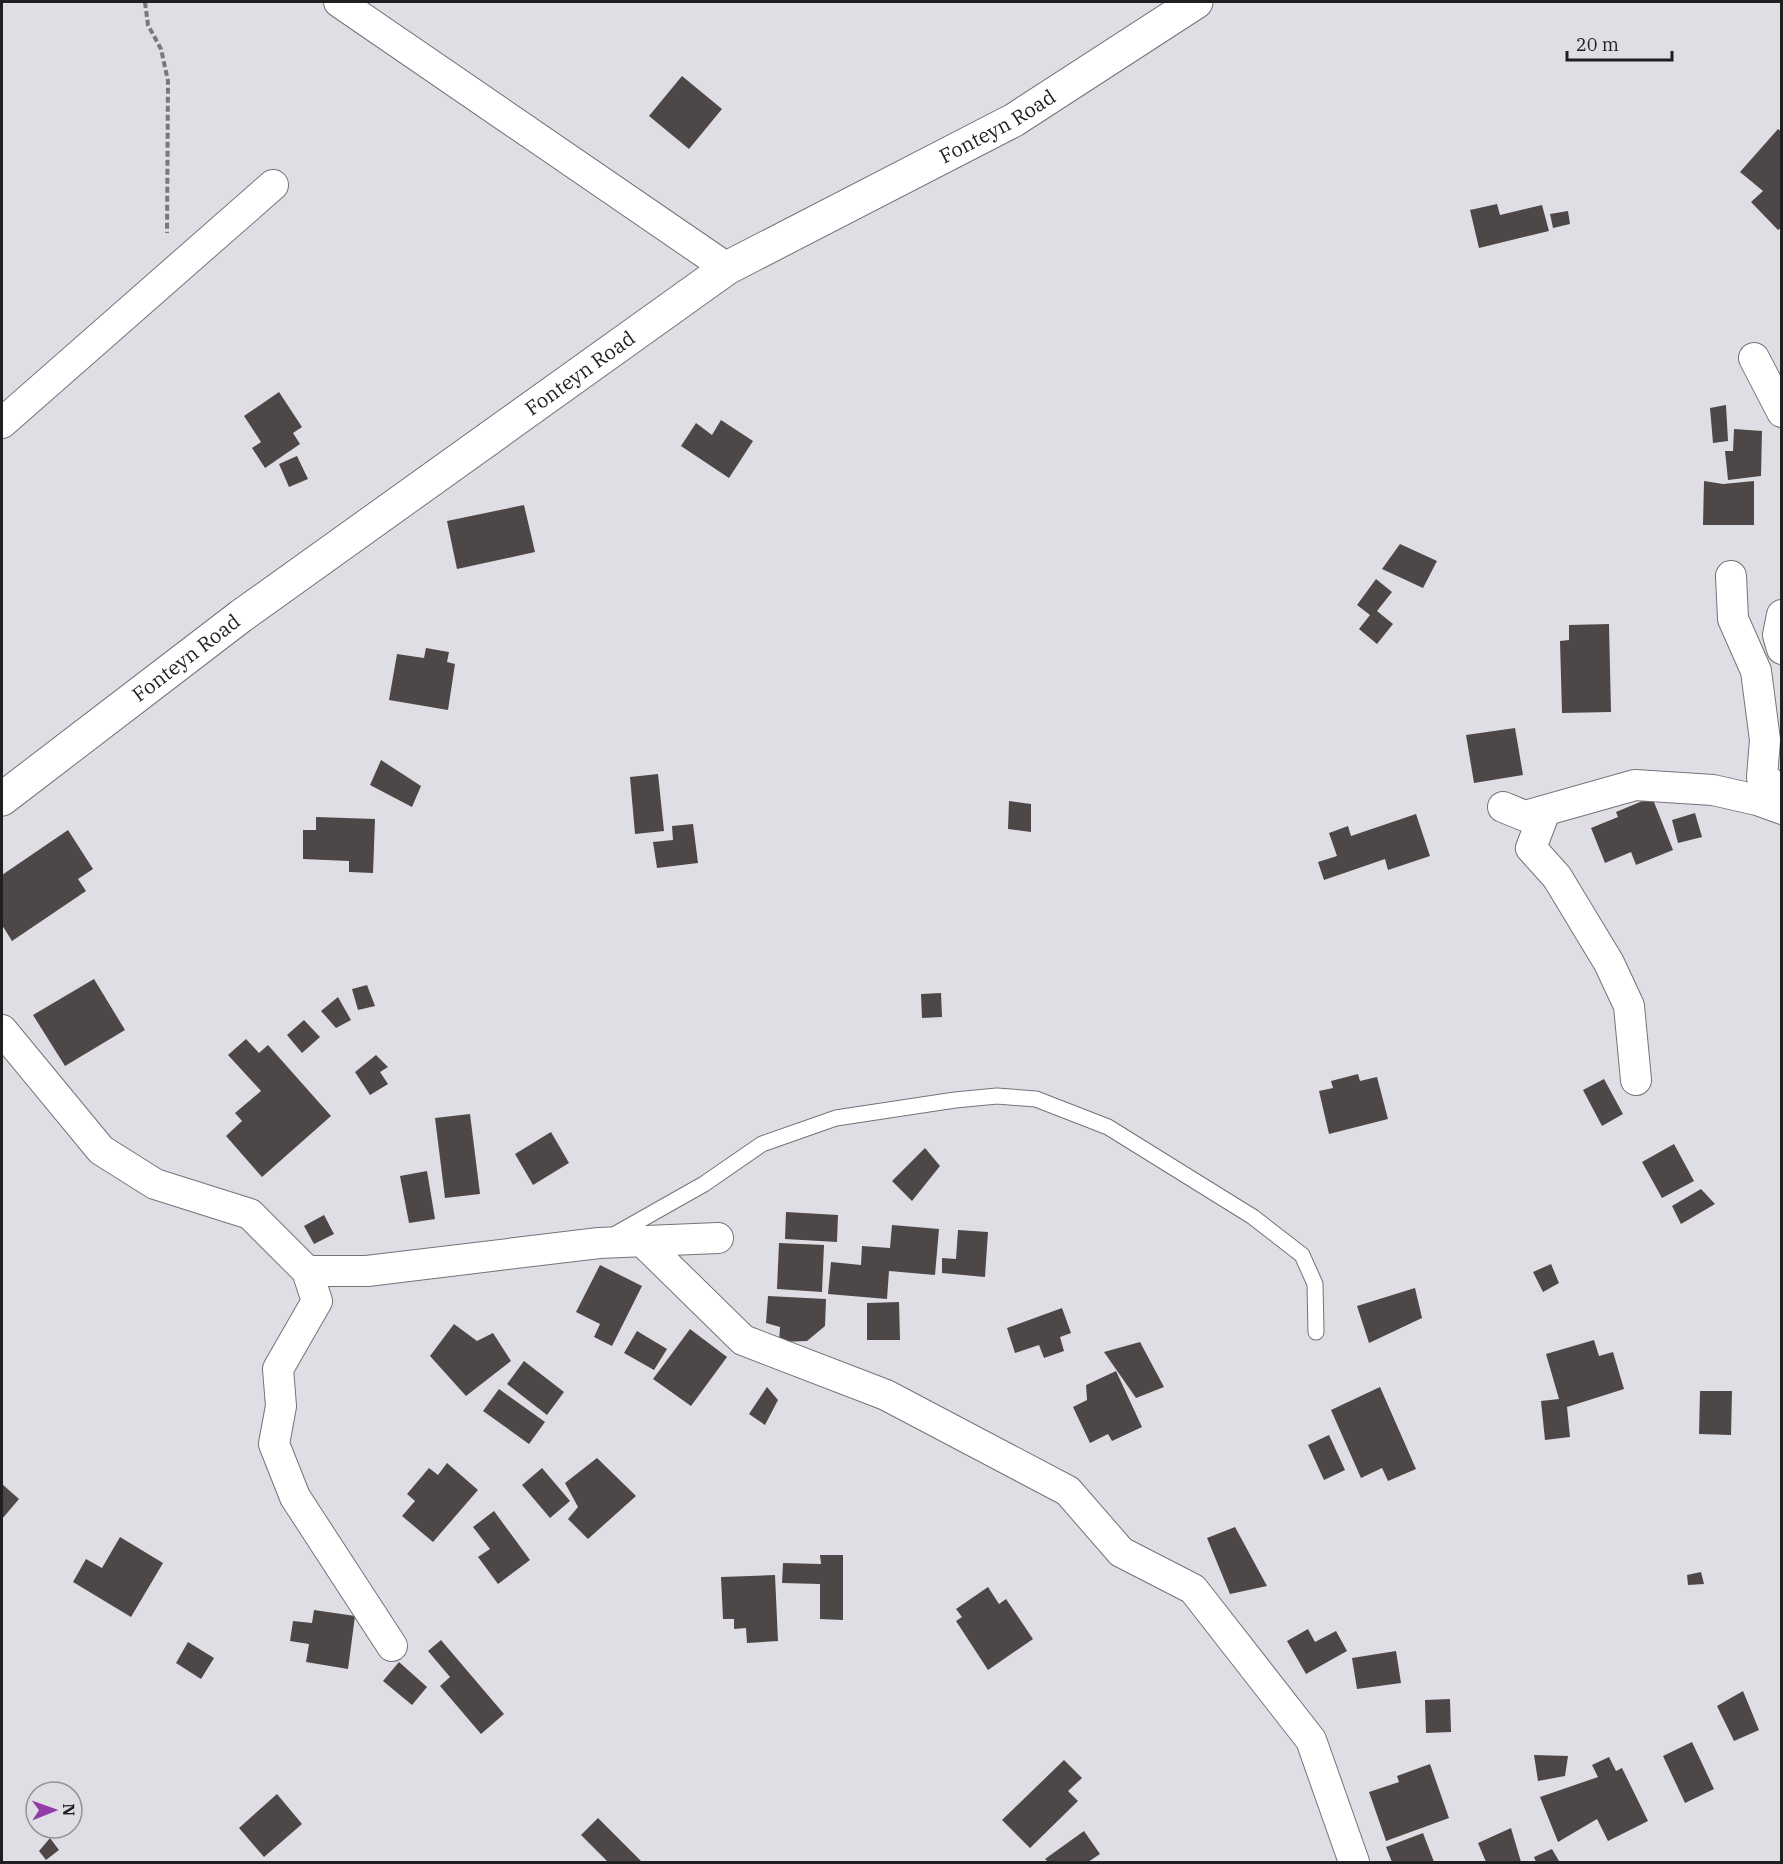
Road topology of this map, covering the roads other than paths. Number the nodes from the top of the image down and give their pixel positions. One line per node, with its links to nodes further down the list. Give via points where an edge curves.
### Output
1 (339, 2): 4 (street)
2 (1196, 2): 4 (street, Fonteyn Road, via 1014,120)
3 (273, 185): 7 (street)
4 (727, 268): 12 (street, Fonteyn Road, via 241,616)
5 (1754, 358): 6 (street)
6 (1782, 412)
7 (2, 423)
8 (1731, 576): 11 (street, via 1733,619 1756,671 1765,740 1762,777)
9 (1782, 615): 10 (street, via 1778,635)
10 (1782, 649)
11 (1782, 791)
12 (2, 799)
13 (1503, 807): 15 (street, via 1525,816)
14 (1782, 809): 15 (street, via 1713,790 1635,786)
15 (1545, 811): 17 (street, via 1531,848 1557,877 1609,963 1629,1006)
16 (2, 1030): 21 (street, via 100,1150 155,1184 250,1215)
17 (1636, 1080)
18 (718, 1238): 19 (street)
19 (642, 1241): 20 (street); 24 (street, via 743,1340 886,1395 1068,1491 1121,1552 1193,1589 1311,1740)
20 (599, 1243): 21 (street, via 367,1271); 22 (lane, via 704,1184 762,1143 836,1118 997,1096 1036,1099 1108,1128 1253,1217 1302,1255 1315,1284)
21 (307, 1271): 23 (street, via 317,1301 278,1369 281,1406 274,1444 295,1497)
22 (1316, 1332)
23 (392, 1646)
24 (1354, 1863)

